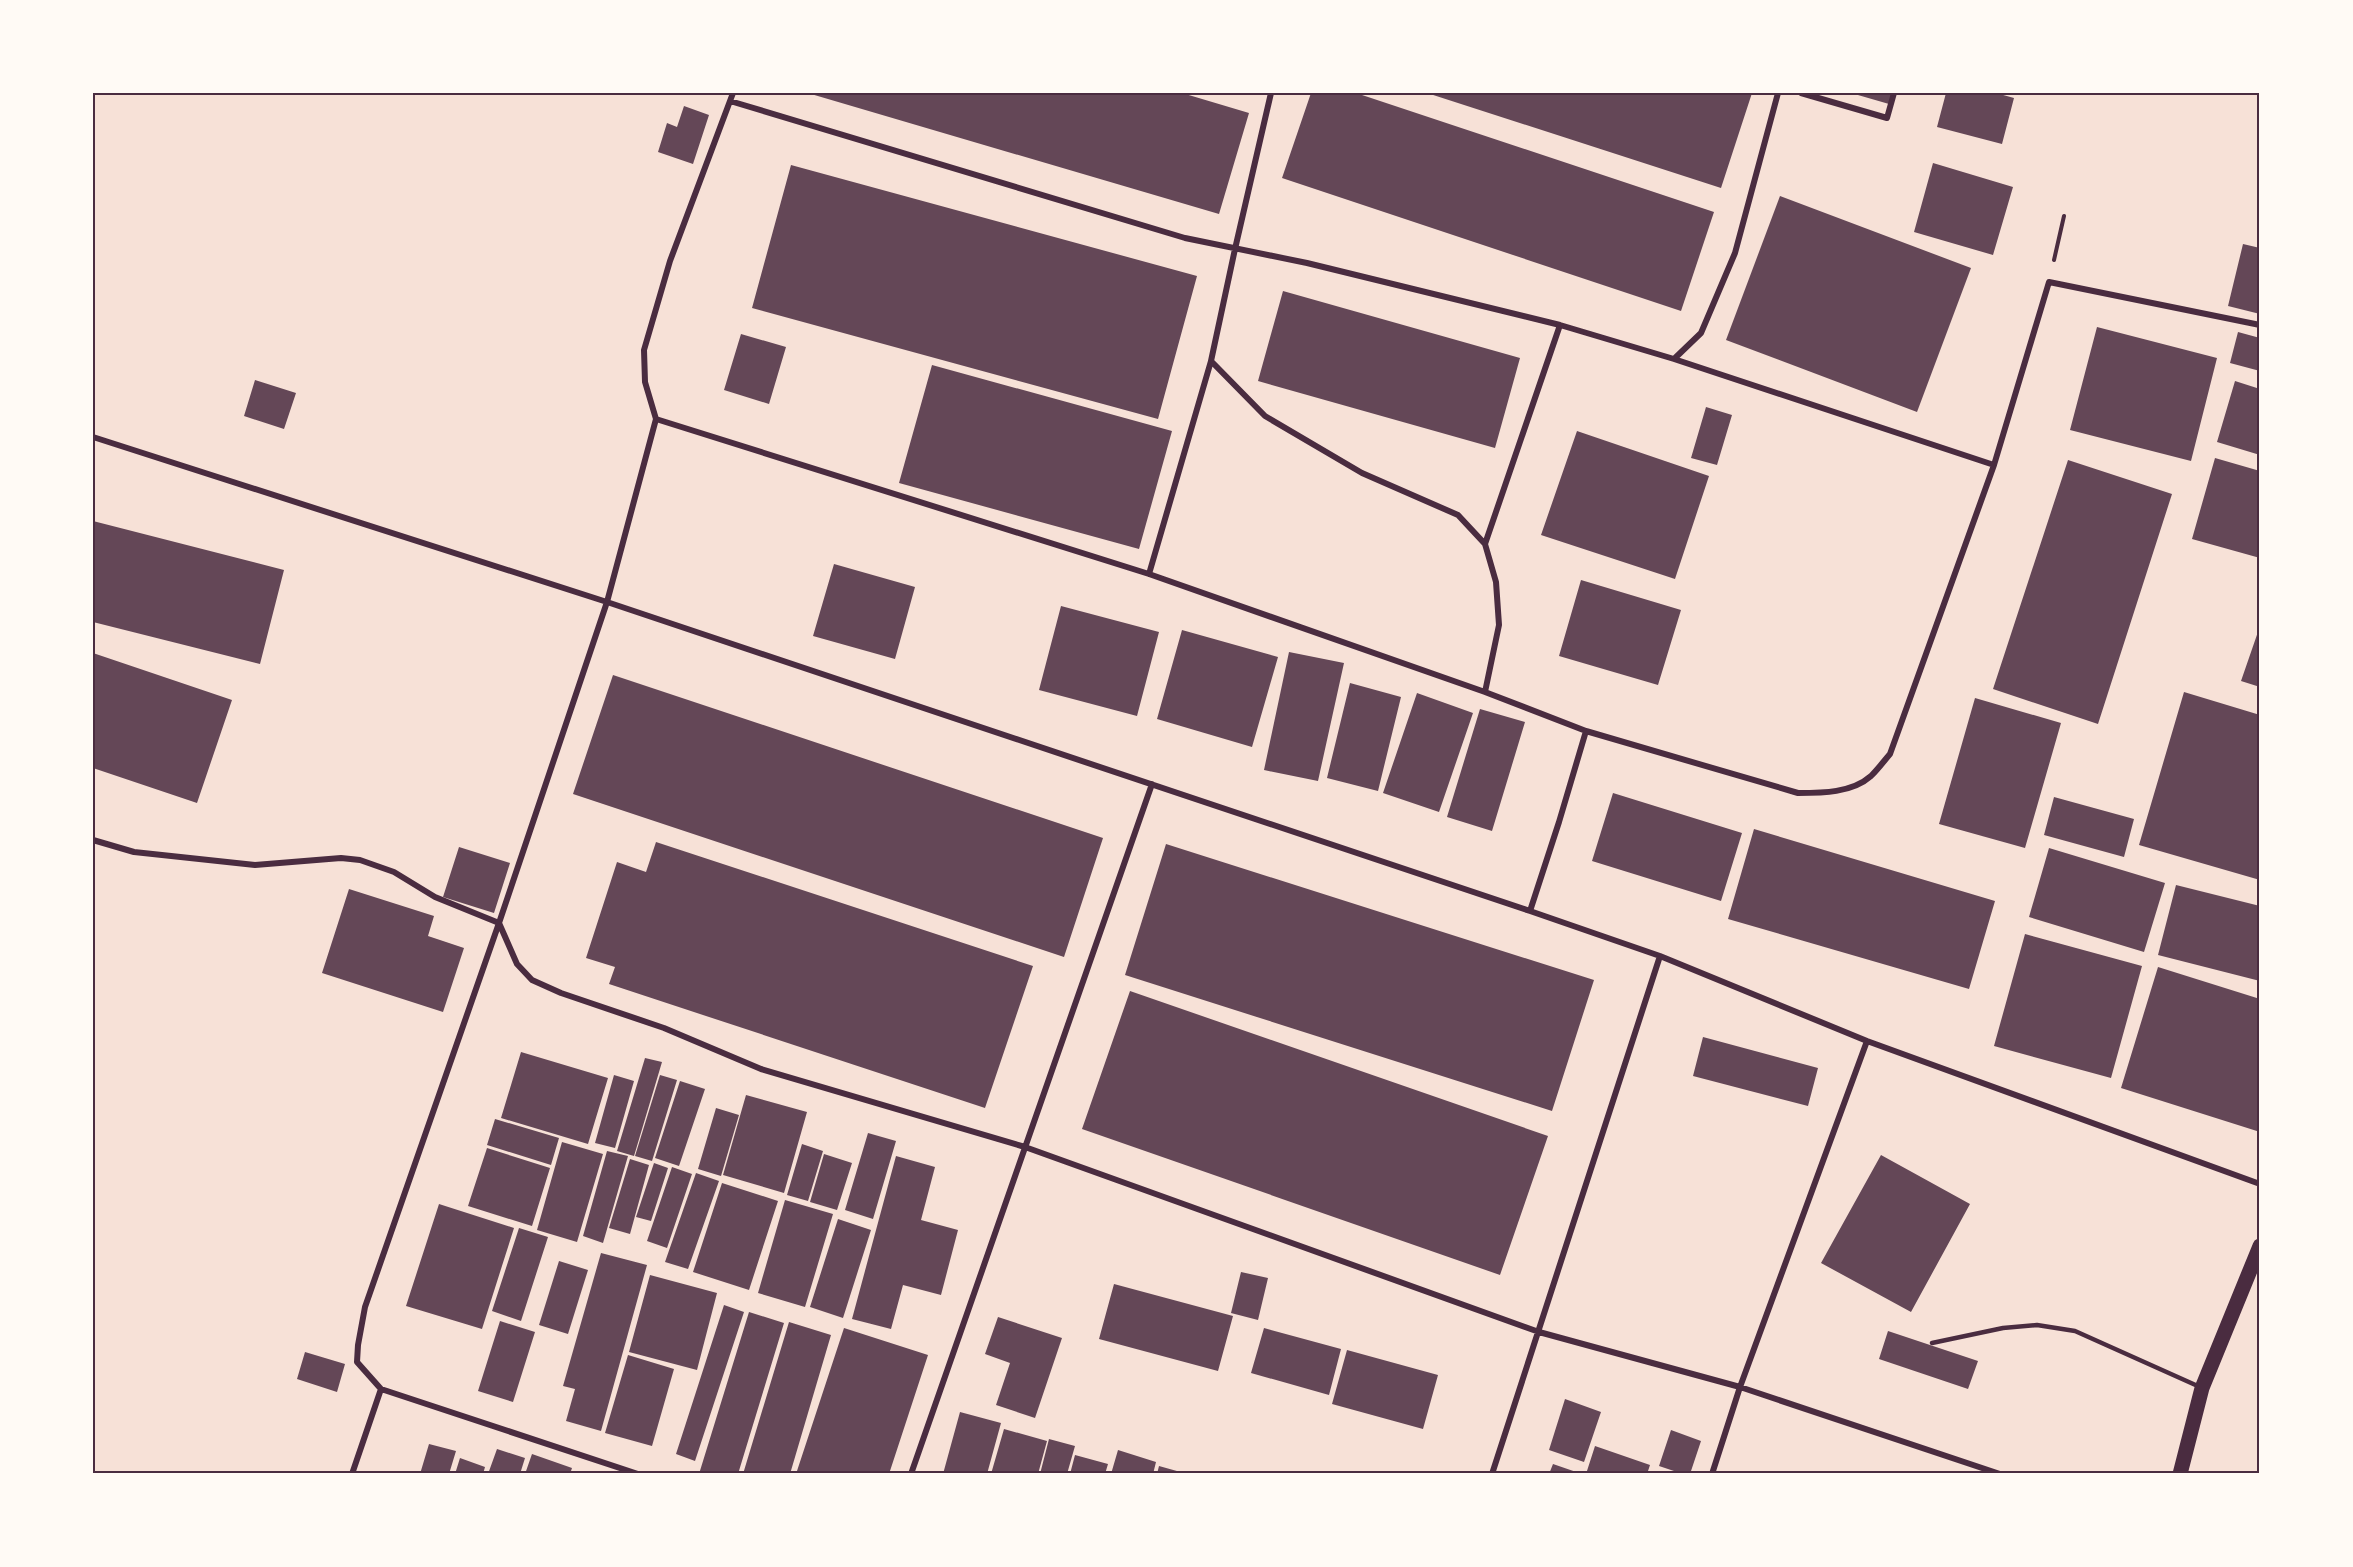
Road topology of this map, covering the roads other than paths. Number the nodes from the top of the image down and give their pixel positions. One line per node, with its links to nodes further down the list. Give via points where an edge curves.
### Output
1 (733, 93): 6 (street)
2 (1271, 93): 7 (street)
3 (1778, 93): 10 (street, via 1735,253 1701,333)
4 (1802, 93): 5 (street, via 1887,118)
5 (1894, 93)
6 (730, 101): 7 (street, via 1185,238); 12 (street, via 670,261 644,351 645,382)
7 (1235, 249): 8 (street); 11 (street)
8 (1560, 325): 10 (street); 15 (street)
9 (2260, 325): 14 (street, via 2049,282)
10 (1674, 359): 14 (street)
11 (1211, 361): 15 (street, via 1265,416 1362,473 1458,515); 16 (street)
12 (656, 419): 16 (street); 17 (street)
13 (93, 437): 17 (street)
14 (1994, 465): 19 (street, via 1890,754 1870,777 1855,786 1826,793 1798,793)
15 (1485, 544): 18 (street, via 1496,582 1499,625)
16 (1149, 574): 18 (street)
17 (607, 602): 20 (street); 23 (street)
18 (1485, 692): 19 (street)
19 (1586, 731): 22 (street)
20 (1152, 784): 22 (street); 26 (street)
21 (93, 840): 23 (street, via 134,852 255,865 360,860 394,872 435,897)
22 (1530, 911): 24 (street)
23 (499, 923): 26 (street, via 517,964 532,980 561,993 664,1028 761,1069); 33 (street, via 365,1307 357,1362)
24 (1660, 956): 25 (street); 29 (street)
25 (1868, 1041): 27 (street); 31 (street)
26 (1025, 1147): 29 (street); 36 (street)
27 (2260, 1184)
28 (2260, 1246): 32 (main road)
29 (1539, 1332): 31 (street); 37 (street)
30 (1932, 1343): 32 (lane, via 2037,1325 2075,1331)
31 (1740, 1387): 38 (street); 39 (street)
32 (2202, 1388): 40 (main road)
33 (381, 1389): 34 (street); 35 (street)
34 (352, 1474)
35 (638, 1474)
36 (911, 1474)
37 (1492, 1474)
38 (1712, 1474)
39 (2000, 1474)
40 (2180, 1474)

